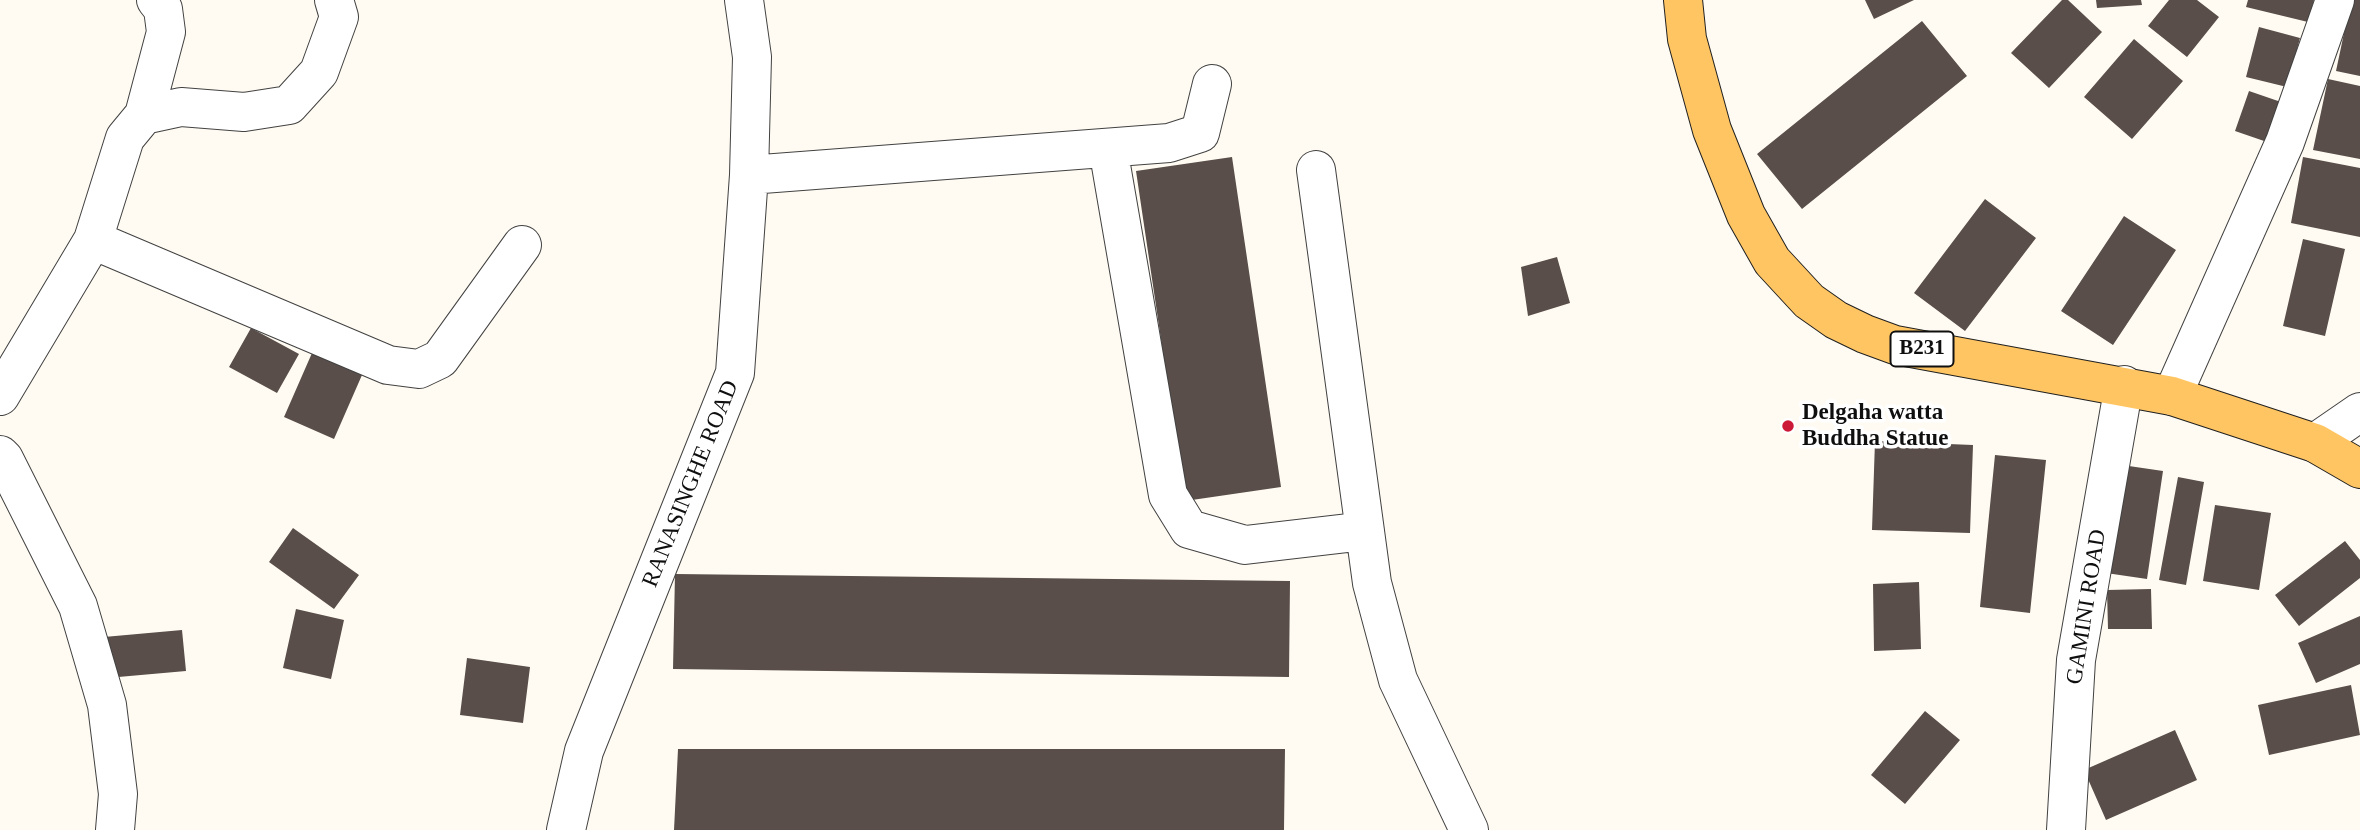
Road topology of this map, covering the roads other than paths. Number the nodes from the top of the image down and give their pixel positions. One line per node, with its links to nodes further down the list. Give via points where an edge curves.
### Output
1 (156, 0): 7 (street, via 163,9 166,32)
2 (334, 0): 7 (street, via 339,17 319,72 289,105 244,112 181,107)
3 (744, 0): 10 (street, RANASINGHE ROAD, via 752,57)
4 (1684, 0): 13 (main road, B231, via 1687,39 1712,130 1746,215 1772,261 1810,301 1836,320 1895,345)
5 (2335, 0): 15 (street, via 2285,142)
6 (1212, 84): 8 (street, via 1200,132 1169,143)
7 (144, 115): 11 (street, via 125,138)
8 (1108, 148): 10 (street); 20 (street, via 1168,495 1189,529 1245,545)
9 (1315, 170): 20 (street)
10 (749, 174): 22 (street, RANASINGHE ROAD, via 735,373 584,751)
11 (93, 240): 12 (street, via 388,365 419,369 440,359); 14 (street)
12 (522, 245)
13 (2124, 386): 15 (main road, B231); 24 (street, GAMINI ROAD, via 2076,660)
14 (0, 396)
15 (2172, 396): 17 (main road, B231)
16 (2360, 412): 17 (street)
17 (2315, 443): 19 (main road, B231)
18 (0, 455): 21 (street, via 78,606 107,705 118,794)
19 (2360, 469)
20 (1365, 531): 23 (street, via 1372,583 1398,680)
21 (115, 830)
22 (566, 830)
23 (1469, 830)
24 (2066, 830)

